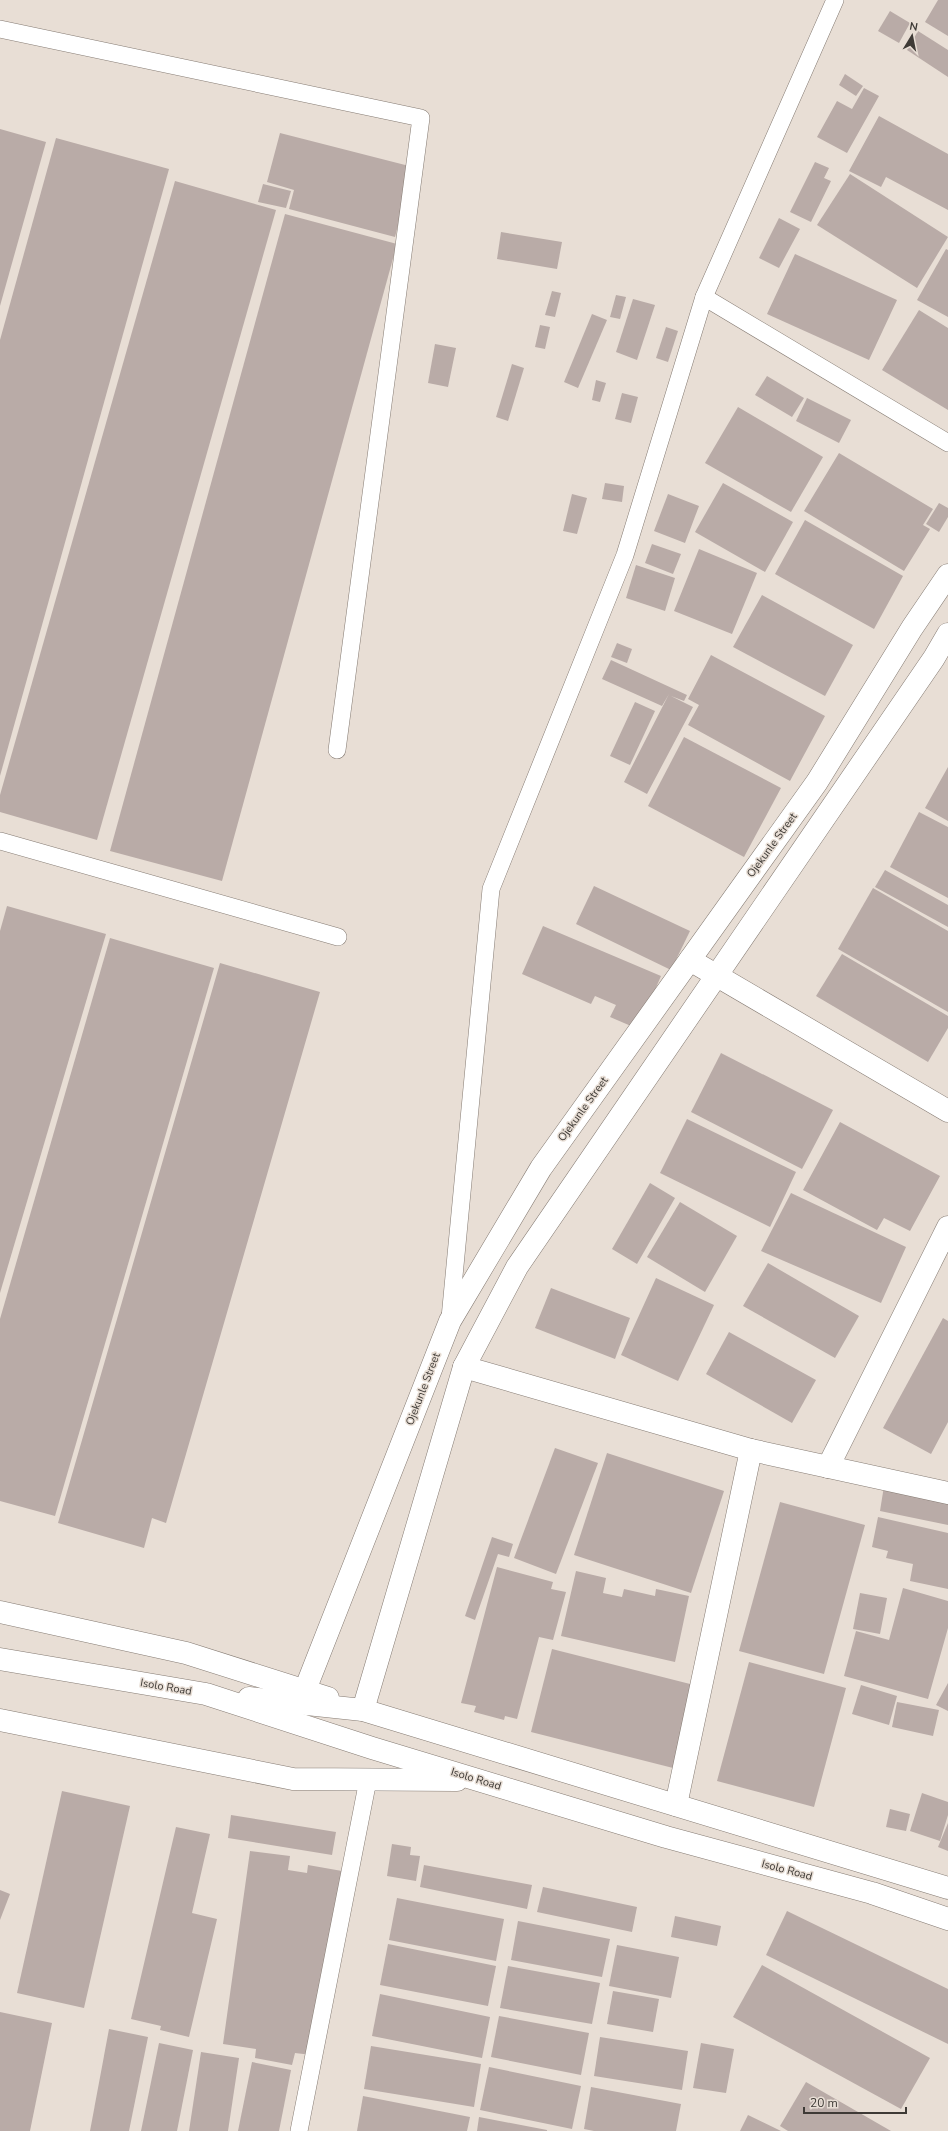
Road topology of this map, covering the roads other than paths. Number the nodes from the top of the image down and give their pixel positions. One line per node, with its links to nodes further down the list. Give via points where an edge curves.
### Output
1 (835, 0): 3 (lane)
2 (0, 29): 7 (lane, via 421,118)
3 (704, 297): 4 (lane); 14 (lane, via 625,555 491,889)
4 (948, 443)
5 (948, 575): 10 (street, Ojekunle Street, via 912,628 817,782)
6 (948, 634): 11 (street, via 930,665)
7 (337, 750)
8 (0, 841): 9 (lane)
9 (338, 937)
10 (690, 960): 11 (street); 14 (street, Ojekunle Street, via 541,1168)
11 (717, 978): 12 (street); 15 (street, via 517,1267)
12 (948, 1111)
13 (948, 1227): 17 (street)
14 (450, 1321): 21 (street, Ojekunle Street)
15 (464, 1367): 16 (street); 23 (street)
16 (751, 1450): 17 (street); 27 (street)
17 (828, 1466): 18 (street)
18 (948, 1493)
19 (0, 1612): 21 (street, via 186,1653)
20 (0, 1659): 22 (street, Isolo Road)
21 (305, 1690): 23 (street)
22 (206, 1694): 23 (street); 26 (street, Isolo Road, via 372,1748)
23 (363, 1710): 27 (street)
24 (0, 1720): 25 (street, via 293,1779)
25 (368, 1780): 26 (street); 30 (lane)
26 (482, 1780): 29 (street, Isolo Road, via 666,1837 872,1893)
27 (676, 1805): 28 (street)
28 (948, 1888)
29 (948, 1919)
30 (299, 2131)

